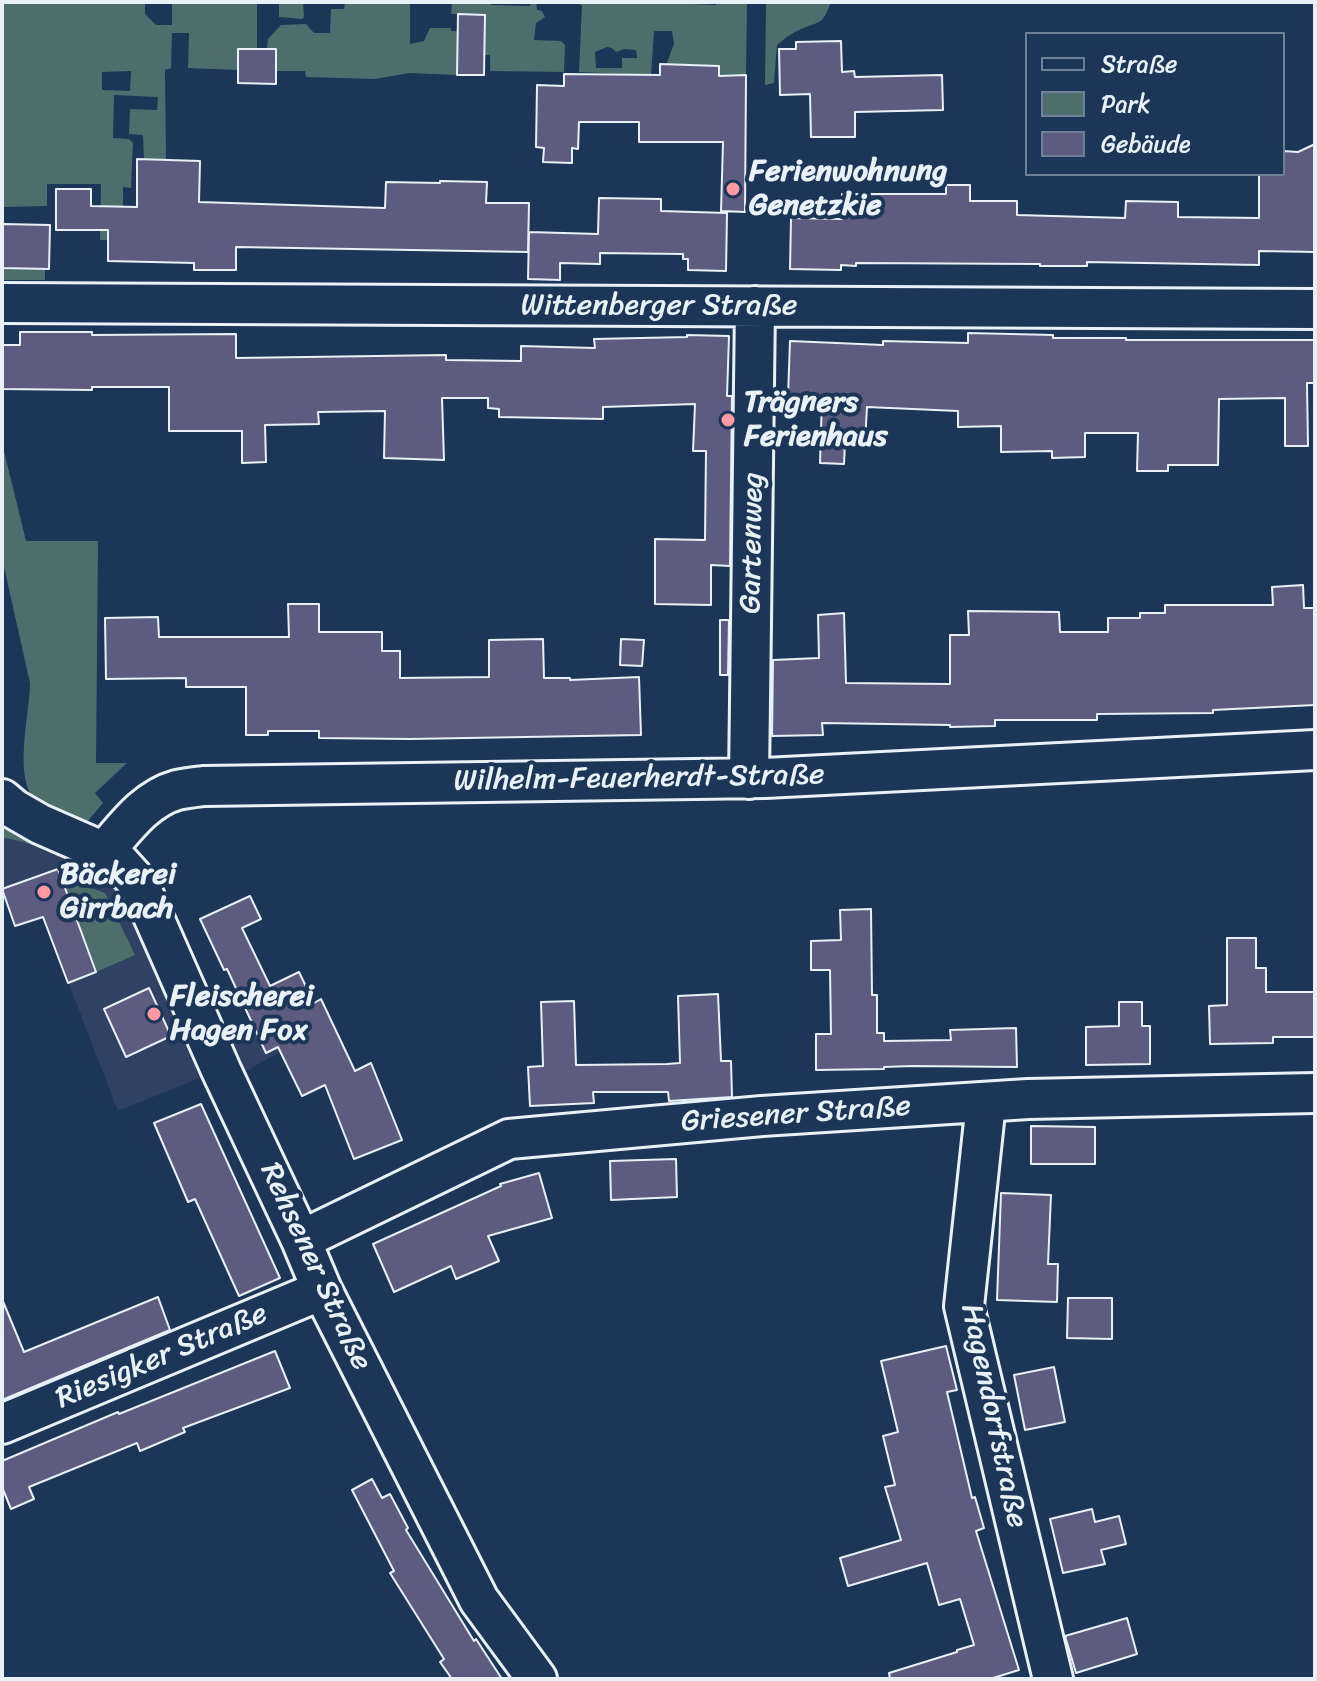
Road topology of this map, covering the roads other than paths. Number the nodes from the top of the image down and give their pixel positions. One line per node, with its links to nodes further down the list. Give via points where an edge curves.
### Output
1 (2, 303): 2 (street, Wittenberger Straße)
2 (755, 306): 3 (street, Wittenberger Straße); 5 (street, Gartenweg)
3 (1315, 309)
4 (1315, 750): 5 (street, Wilhelm-Feuerherdt-Straße)
5 (749, 779): 7 (street, Wilhelm-Feuerherdt-Straße, via 203,786 157,798)
6 (2, 799): 7 (street, via 40,824)
7 (104, 852): 10 (street, Rehsener Straße, via 139,884)
8 (1315, 1093): 9 (street, Griesener Straße)
9 (986, 1103): 10 (street, Griesener Straße, via 509,1139); 14 (street, Hagendorfstraße, via 964,1306)
10 (301, 1240): 11 (street, Rehsener Straße)
11 (322, 1290): 12 (street, Riesigker Straße); 13 (street, Rehsener Straße, via 479,1600)
12 (2, 1424)
13 (537, 1679)
14 (1053, 1679)

